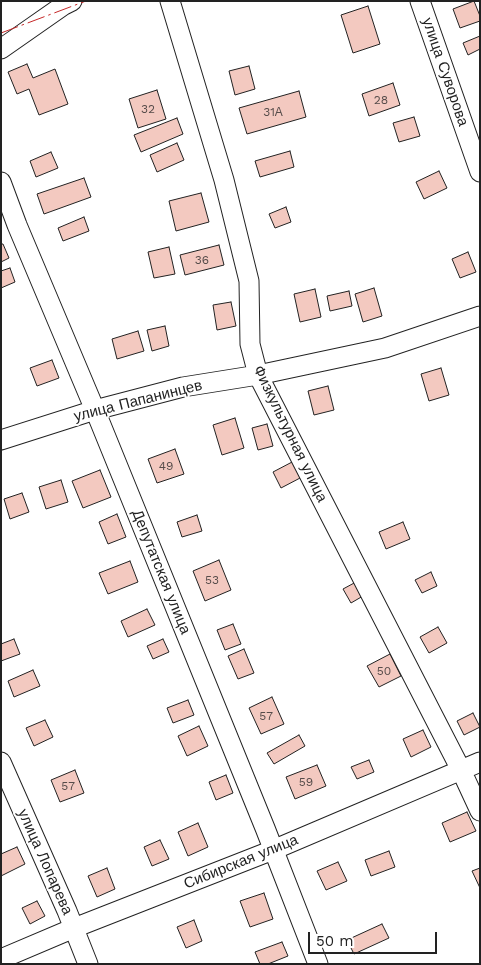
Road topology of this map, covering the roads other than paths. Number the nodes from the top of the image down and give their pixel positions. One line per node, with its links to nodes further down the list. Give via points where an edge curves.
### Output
1 (72, 1): 4 (street)
2 (170, 1): 8 (street, Физкультурная улица, via 224,180 247,272 250,344)
3 (420, 1): 5 (street, улица Суворова)
4 (1, 49)
5 (480, 172)
6 (1, 182): 9 (street, Депутатская улица)
7 (480, 316): 8 (street, улица Папанинцев, via 385,348)
8 (258, 375): 9 (street, улица Папанинцев, via 183,386); 13 (street, Физкультурная улица)
9 (95, 410): 10 (street, улица Папанинцев); 15 (street, Депутатская улица)
10 (1, 440)
11 (1, 762): 16 (street, улица Лопарева)
12 (480, 762): 13 (street, Сибирская улица)
13 (461, 770): 14 (street, Физкультурная улица); 15 (street, Сибирская улица)
14 (480, 812)
15 (274, 850): 16 (street, Сибирская улица); 19 (street, Депутатская улица)
16 (74, 928): 17 (street, Сибирская улица); 18 (street, улица Лопарева)
17 (1, 959)
18 (88, 964)
19 (318, 964)

